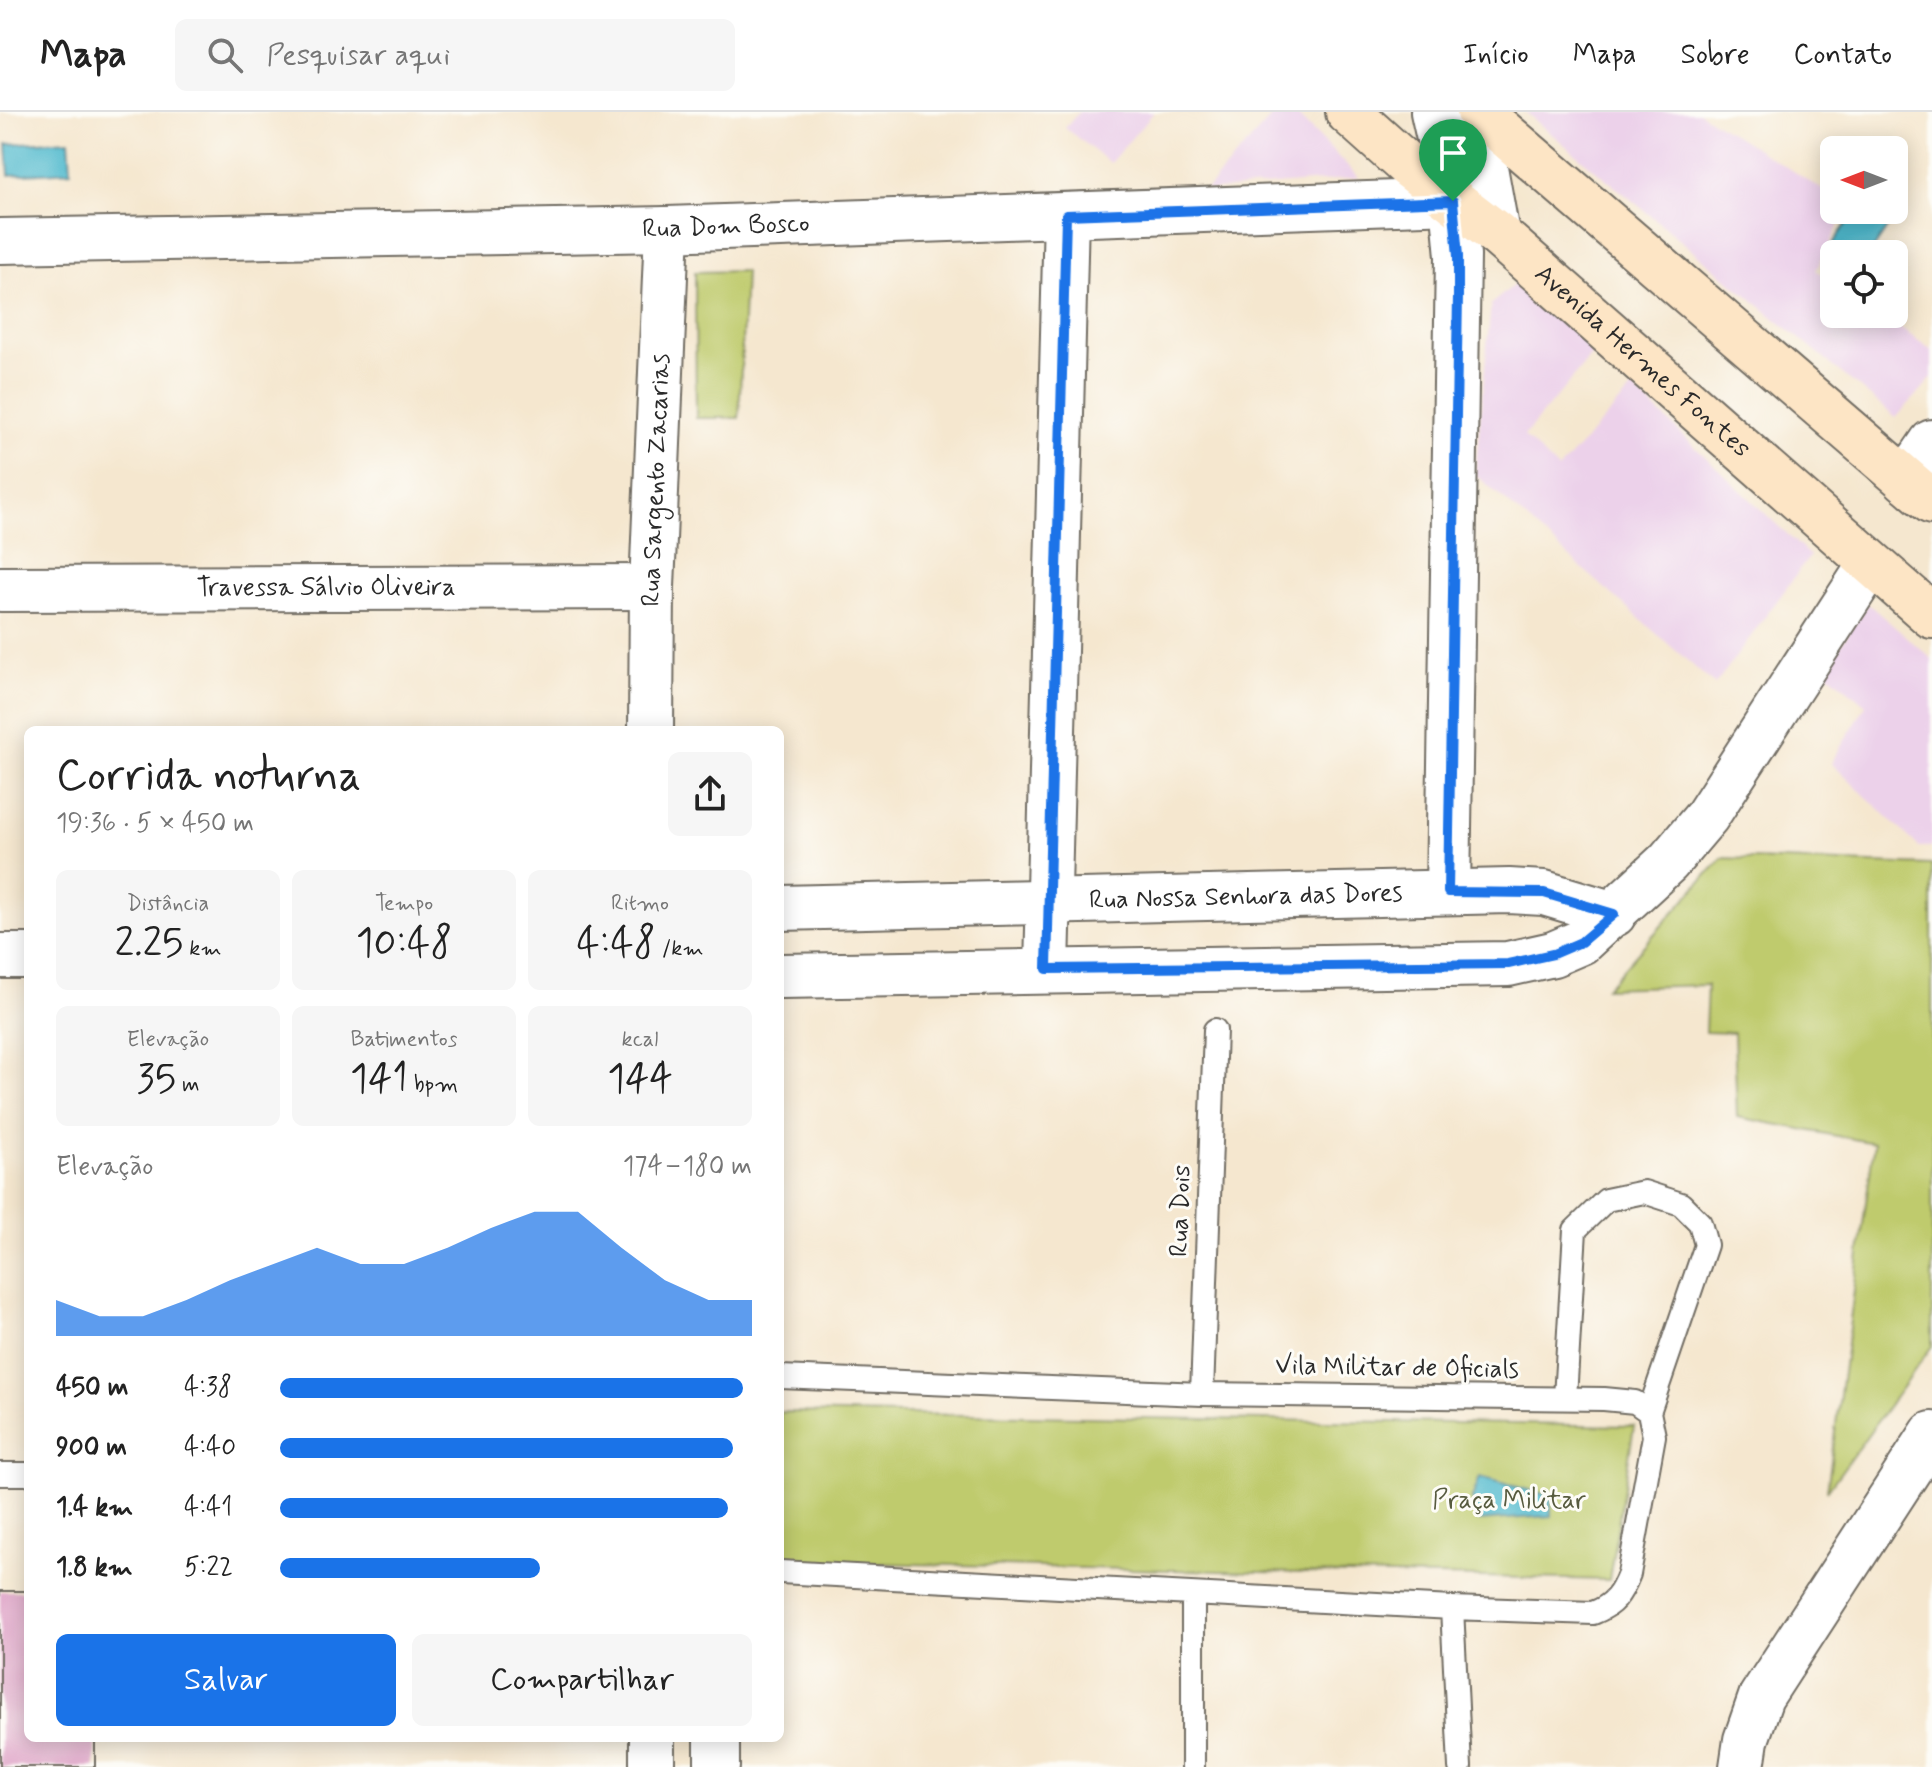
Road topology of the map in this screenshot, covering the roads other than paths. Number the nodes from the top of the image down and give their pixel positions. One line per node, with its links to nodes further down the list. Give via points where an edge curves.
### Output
1 (1348, 112): 4 (main road, Avenida Hermes Fontes)
2 (1433, 112): 4 (street)
3 (1477, 112): 7 (street); 10 (main road)
4 (1453, 201): 5 (street, Rua Dom Bosco); 7 (main road, Avenida Hermes Fontes); 16 (street, via 1458,295)
5 (1066, 215): 6 (street, Rua Dom Bosco); 17 (street)
6 (667, 229): 8 (street, Rua Dom Bosco); 12 (street, Rua Sargento Zacarias)
7 (1497, 234): 11 (main road, Avenida Hermes Fontes)
8 (0, 241)
9 (1932, 442): 10 (street)
10 (1919, 491)
11 (1870, 565): 14 (main road, Avenida Hermes Fontes); 19 (street, via 1707,816)
12 (652, 587): 13 (street, Travessa Sálvio Oliveira); 15 (street, Rua Sargento Zacarias)
13 (0, 589)
14 (1932, 616)
15 (651, 726)
16 (1448, 892): 17 (street, Rua Nossa Senhora das Dores); 19 (street, Rua Nossa Senhora das Dores, via 1544,893)
17 (1048, 903): 18 (street, Rua Nossa Senhora das Dores); 22 (street)
18 (784, 908)
19 (1614, 914): 22 (street, via 1581,942 1508,964)
20 (0, 956): 21 (street)
21 (24, 956)
22 (1047, 969): 23 (street)
23 (784, 976)
24 (1215, 1030): 26 (lane, Rua Dois)
25 (784, 1377): 26 (lane, Vila Militar de Oficials)
26 (1202, 1394): 27 (lane, Vila Militar de Oficials)
27 (1565, 1398): 28 (lane, Vila Militar de Oficials, via 1635,1402); 28 (lane, via 1575,1230 1606,1200 1644,1192 1681,1204 1700,1223 1706,1245)
28 (1649, 1412): 34 (lane, via 1654,1436 1629,1574 1611,1606 1593,1613)
29 (1932, 1434): 41 (street, via 1761,1697)
30 (0, 1474): 31 (lane)
31 (24, 1474)
32 (784, 1572): 33 (lane)
33 (1193, 1595): 34 (lane); 39 (lane)
34 (1452, 1608): 40 (lane)
35 (652, 1742): 37 (street)
36 (717, 1742): 38 (street)
37 (652, 1767)
38 (717, 1767)
39 (1193, 1767)
40 (1460, 1767)
41 (1742, 1767)

